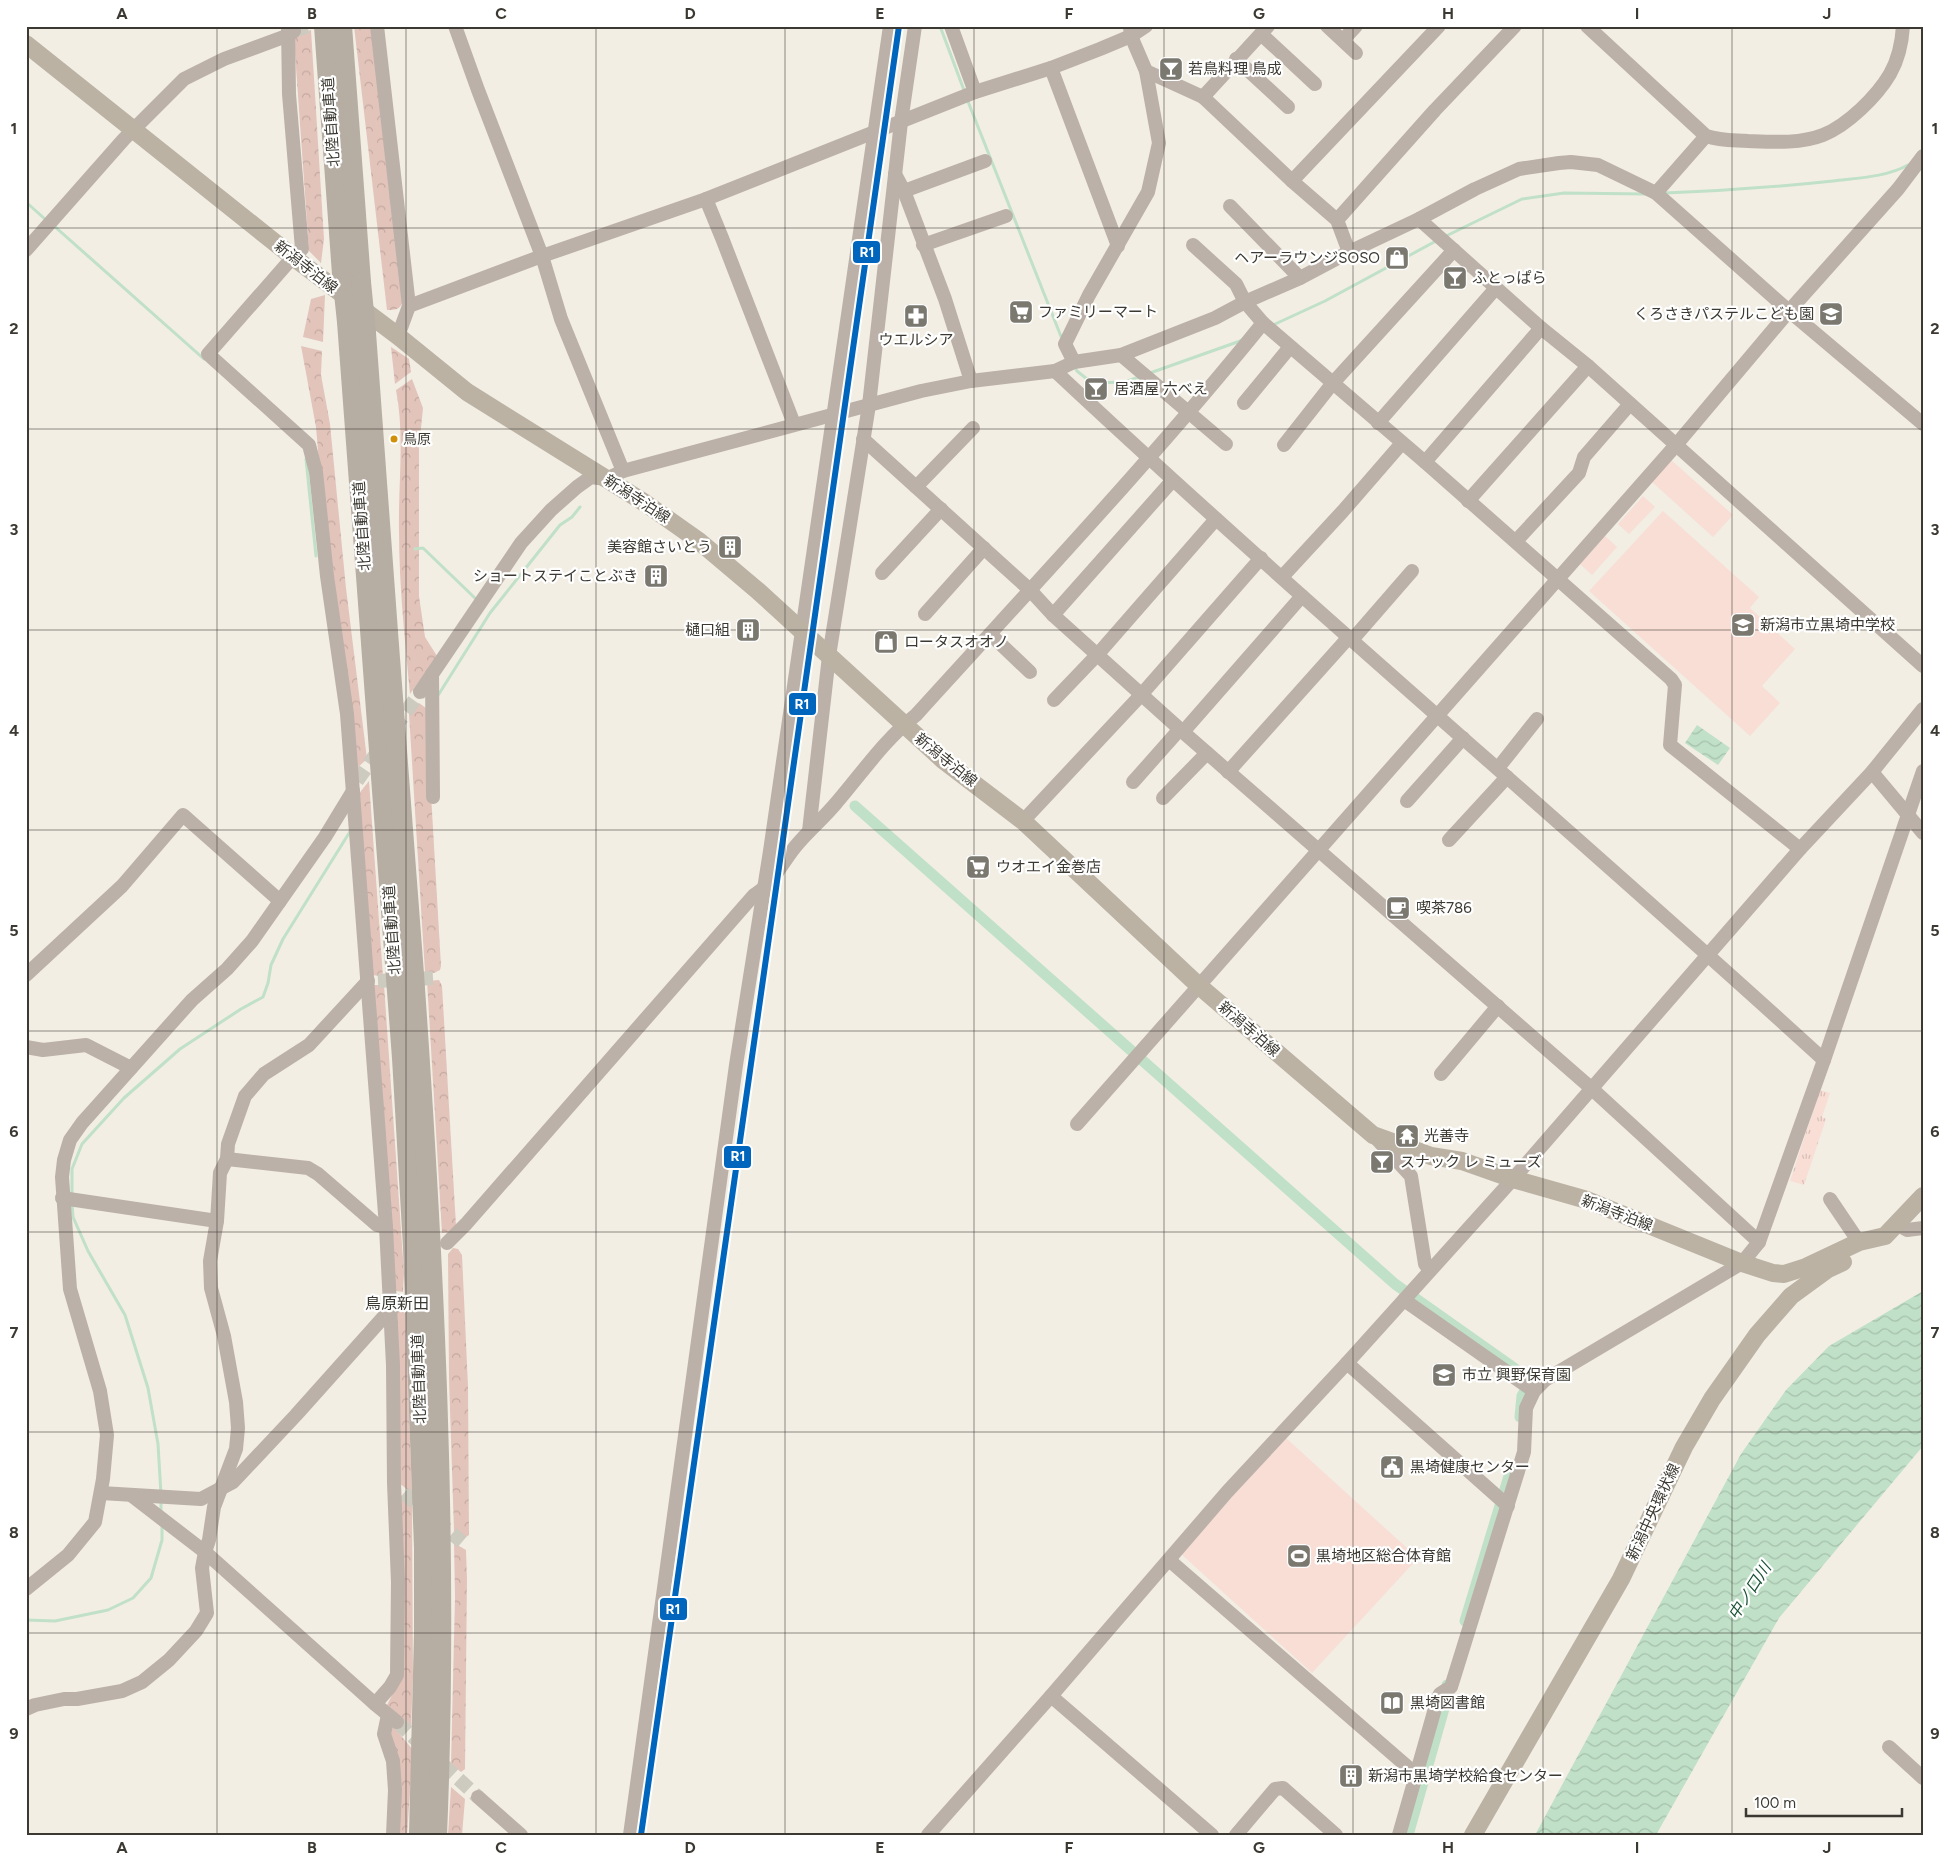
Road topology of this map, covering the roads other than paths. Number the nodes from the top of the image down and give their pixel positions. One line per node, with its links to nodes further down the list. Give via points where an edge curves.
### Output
1 (324, 26): 183 (highway, 北陸自動車道, bridge, via 402,1058 414,1266 424,1548)
2 (342, 26): 184 (highway, 北陸自動車道, bridge, via 432,1249 441,1546)
3 (377, 26): 55 (street)
4 (455, 26): 50 (street)
5 (890, 26): 30 (street)
6 (915, 26): 28 (street)
7 (951, 26): 25 (street)
8 (1146, 26): 17 (street)
9 (1327, 26): 18 (street)
10 (1356, 26): 18 (street)
11 (1439, 26): 36 (street)
12 (1515, 26): 43 (street)
13 (1587, 26): 31 (street)
14 (1903, 26): 31 (street, via 1902,42 1890,74 1866,104 1839,127 1796,141 1719,140)
15 (1265, 30): 21 (street); 24 (street)
16 (290, 31): 29 (street, via 184,79); 51 (street, via 289,94 302,250)
17 (1131, 31): 22 (street); 23 (street)
18 (1343, 40): 20 (street)
19 (26, 44): 29 (main road, 新潟寺泊線)
20 (1356, 53)
21 (1236, 59): 26 (street); 27 (street)
22 (1050, 68): 25 (street); 46 (street)
23 (1146, 71): 26 (street); 46 (street, via 1159,143 1148,192)
24 (1315, 84)
25 (975, 92): 28 (street)
26 (1203, 97): 36 (street)
27 (1288, 107)
28 (901, 122): 30 (street); 35 (street)
29 (132, 129): 47 (street); 51 (main road, 新潟寺泊線)
30 (874, 132): 39 (street); 71 (street)
31 (1706, 136): 38 (street)
32 (1923, 156): 34 (street)
33 (984, 161): 37 (street)
34 (1919, 173): 56 (street)
35 (895, 174): 37 (street); 69 (street)
36 (1292, 181): 43 (street)
37 (904, 191): 44 (street)
38 (1661, 197): 42 (street, via 1598,166 1559,162 1519,170); 56 (street)
39 (706, 199): 50 (street); 73 (street)
40 (1230, 206): 52 (street)
41 (1006, 216): 44 (street)
42 (1419, 219): 48 (street); 49 (street)
43 (1337, 220): 49 (street)
44 (923, 245): 65 (street, via 945,299)
45 (1192, 245): 54 (street, via 1236,284)
46 (1118, 246): 62 (street, via 1088,295 1065,344)
47 (26, 250)
48 (1454, 250): 53 (street); 66 (street)
49 (1349, 252): 52 (street)
50 (542, 256): 55 (street); 83 (street, via 561,319)
51 (293, 257): 59 (main road, 新潟寺泊線); 124 (street, via 208,354 309,445 316,472)
52 (1300, 278): 54 (street)
53 (1496, 288): 58 (street); 72 (street)
54 (1245, 302): 57 (street); 61 (street, via 1215,318)
55 (409, 306): 59 (street)
56 (1789, 311): 74 (street); 80 (street)
57 (1263, 324): 60 (street); 70 (street)
58 (1542, 328): 63 (street); 82 (street)
59 (398, 336): 84 (main road, 新潟寺泊線, via 467,392)
60 (1290, 347): 66 (street); 67 (street)
61 (1121, 355): 62 (street); 70 (street)
62 (1074, 362): 64 (street)
63 (1588, 366): 68 (street); 87 (street)
64 (1056, 371): 65 (street); 81 (street)
65 (971, 381): 69 (street)
66 (1332, 384): 72 (street); 79 (street)
67 (1244, 403)
68 (1630, 404): 80 (street); 90 (street, via 1584,457 1579,473)
69 (869, 405): 71 (street); 76 (street)
70 (1189, 412): 78 (street); 81 (street)
71 (832, 413): 73 (street); 101 (street)
72 (1378, 423): 77 (street)
73 (794, 424): 83 (street)
74 (1923, 424)
75 (974, 428): 86 (street)
76 (864, 439): 86 (street); 105 (street)
77 (1402, 443): 82 (street); 95 (street)
78 (1226, 444)
79 (1284, 445)
80 (1676, 445): 96 (street); 106 (street)
81 (1148, 458): 85 (street); 97 (street)
82 (1425, 462): 87 (street)
83 (623, 471): 84 (street)
84 (606, 479): 101 (main road, 新潟寺泊線, via 699,541); 108 (street, via 591,477 577,487 521,542)
85 (1172, 480): 89 (street); 100 (street)
86 (916, 487): 88 (street)
87 (1468, 501): 90 (street)
88 (941, 509): 91 (street); 94 (street)
89 (1216, 519): 92 (street); 104 (street)
90 (1516, 541): 96 (street)
91 (984, 548): 97 (street); 99 (street)
92 (1260, 558): 95 (street); 110 (street)
93 (1412, 572): 103 (street)
94 (882, 573)
95 (1282, 577): 98 (street)
96 (1558, 579): 113 (street); 133 (street, via 1672,679 1675,685 1670,745)
97 (1030, 590): 100 (street); 102 (street)
98 (1302, 596): 103 (street); 116 (street)
99 (925, 614)
100 (1053, 615): 104 (street)
101 (801, 631): 105 (main road, 新潟寺泊線); 135 (street)
102 (990, 634): 107 (street); 115 (street)
103 (1350, 638): 113 (street); 120 (street)
104 (1098, 654): 110 (street); 111 (street)
105 (829, 656): 115 (main road, 新潟寺泊線); 131 (street)
106 (1923, 666)
107 (1030, 672)
108 (432, 674): 109 (street); 125 (street)
109 (420, 692)
110 (1141, 694): 116 (street); 129 (street)
111 (1054, 700)
112 (1923, 709): 121 (street)
113 (1438, 717): 117 (street); 134 (street)
114 (1537, 719): 122 (street)
115 (903, 724): 129 (main road, 新潟寺泊線); 131 (street)
116 (1181, 731): 118 (street); 123 (street)
117 (1463, 738): 122 (street); 127 (street)
118 (1206, 753): 120 (street); 126 (street)
119 (1923, 771): 128 (street)
120 (1228, 772): 134 (street)
121 (1872, 772): 128 (street); 133 (street)
122 (1503, 773): 132 (street); 137 (street)
123 (1133, 782)
124 (355, 786): 136 (street, via 325,837); 139 (street)
125 (433, 797)
126 (1163, 798)
127 (1406, 801)
128 (1908, 814): 130 (street); 143 (street)
129 (1023, 821): 140 (main road, 新潟寺泊線)
130 (1921, 826)
131 (808, 831): 135 (street)
132 (1448, 840)
133 (1800, 849): 137 (street)
134 (1319, 852): 140 (street); 141 (street)
135 (764, 889): 160 (street, via 754,895); 186 (street)
136 (280, 901): 138 (street, via 183,815 122,886); 144 (street, via 252,941 192,1000)
137 (1708, 954): 143 (street); 146 (street)
138 (26, 975)
139 (373, 981): 149 (street, via 309,1046 264,1074 245,1096 228,1144); 155 (street)
140 (1198, 985): 147 (street); 148 (main road, 新潟寺泊線)
141 (1498, 1006): 145 (street); 146 (street)
142 (26, 1047): 144 (street, via 42,1050 86,1045)
143 (1824, 1060): 158 (street)
144 (131, 1068): 152 (street, via 70,1140 64,1160)
145 (1441, 1074)
146 (1591, 1088): 150 (street); 158 (street)
147 (1077, 1124)
148 (1373, 1135): 150 (main road, 新潟寺泊線, via 1431,1156 1462,1161); 162 (street, via 1411,1176 1425,1264)
149 (227, 1159): 154 (street, via 220,1173); 155 (street, via 308,1168 377,1225)
150 (1513, 1179): 161 (main road, 新潟寺泊線, via 1587,1200); 162 (street)
151 (1923, 1196): 157 (main road)
152 (62, 1198): 154 (street); 169 (street, via 70,1290 100,1391 107,1435)
153 (1830, 1199): 159 (street)
154 (217, 1221): 168 (street, via 210,1261 212,1288 224,1336 238,1428 236,1449)
155 (386, 1227): 165 (street)
156 (1923, 1228): 157 (street)
157 (1891, 1231): 159 (main road, 新潟寺泊線); 192 (main road, 新潟中央環状線, via 1791,1296 1712,1399 1684,1447 1621,1579)
158 (1759, 1242): 161 (street)
159 (1859, 1242): 161 (main road, 新潟寺泊線, via 1806,1268 1784,1274)
160 (447, 1243)
161 (1742, 1263): 167 (street, via 1545,1380)
162 (1430, 1270): 163 (street)
163 (1404, 1300): 166 (street); 167 (street)
164 (401, 1301): 165 (street)
165 (389, 1310): 168 (street, via 296,1415 232,1482); 176 (street, via 398,1582 397,1675)
166 (1347, 1363): 171 (street); 173 (street, via 1227,1492)
167 (1534, 1391): 171 (street, via 1526,1408 1524,1452)
168 (221, 1487): 170 (street, via 201,1499); 172 (street)
169 (100, 1493): 170 (street); 174 (street, via 95,1522 83,1538 68,1555)
170 (131, 1496): 172 (street)
171 (1508, 1506): 179 (street, via 1457,1672 1451,1687 1440,1694)
172 (205, 1552): 176 (street); 177 (street, via 202,1568 207,1613 196,1631 169,1660 142,1682 122,1691 64,1699)
173 (1169, 1560): 175 (street); 179 (street)
174 (26, 1589)
175 (1051, 1696): 187 (street); 188 (street)
176 (375, 1704): 182 (street, via 393,1718 384,1734 394,1760)
177 (26, 1710)
178 (1889, 1747): 180 (street)
179 (1417, 1775): 191 (street)
180 (1923, 1778)
181 (478, 1797): 185 (street)
182 (393, 1835)
183 (419, 1835)
184 (437, 1835)
185 (522, 1835)
186 (630, 1835)
187 (928, 1835)
188 (1212, 1835)
189 (1236, 1835): 190 (street, via 1275,1789 1284,1788)
190 (1336, 1835)
191 (1399, 1835)
192 (1473, 1835)

